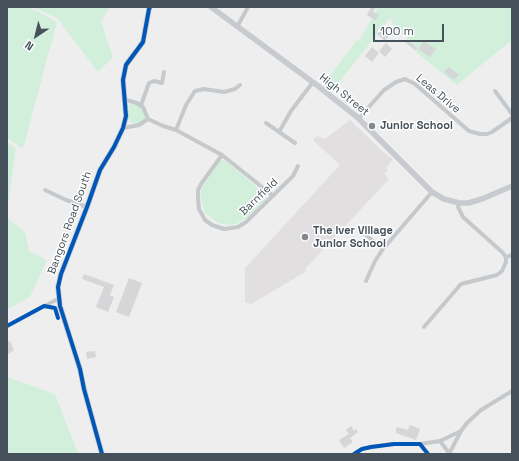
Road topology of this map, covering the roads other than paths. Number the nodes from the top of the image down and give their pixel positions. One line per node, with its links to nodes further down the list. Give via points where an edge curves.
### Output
1 (150, 7): 9 (street, Bangors Road South, via 143,42 126,65 123,80)
2 (211, 7): 4 (street, High Street)
3 (248, 7): 4 (street)
4 (237, 27): 6 (street, High Street)
5 (164, 72): 10 (street, via 162,83 149,83)
6 (313, 82): 12 (street, High Street); 18 (street)
7 (240, 85): 17 (street, via 236,89 224,92 195,91)
8 (495, 91): 11 (street)
9 (126, 100): 10 (street); 16 (street, Bangors Road South)
10 (141, 105): 14 (street)
11 (512, 114)
12 (359, 118): 13 (street, Leas Drive, via 384,90 405,79 416,84 469,131 486,134); 24 (street, High Street)
13 (512, 118)
14 (148, 119): 16 (street, via 139,125); 17 (street)
15 (266, 123): 18 (street)
16 (123, 128): 27 (street, Bangors Road South, via 100,170)
17 (176, 130): 20 (street)
18 (279, 132): 19 (street)
19 (295, 143)
20 (222, 155): 25 (street); 25 (street, Barnfield, via 198,190 198,204 202,215 212,225 224,229 238,227)
21 (298, 166): 25 (street, Barnfield, via 292,176)
22 (512, 186): 26 (street, via 482,199)
23 (45, 190): 27 (street)
24 (432, 192): 26 (street, High Street); 29 (street)
25 (272, 195)
26 (459, 203): 31 (street, via 458,207 463,217)
27 (87, 207): 33 (street, Bangors Road South, via 61,274)
28 (361, 231): 29 (street)
29 (383, 249): 32 (street)
30 (512, 255): 31 (street)
31 (506, 257): 35 (street, via 502,271 497,275 461,284)
32 (366, 280)
33 (58, 299): 34 (street); 39 (street, Bangors Road South, via 80,369)
34 (7, 326)
35 (424, 326)
36 (512, 391): 37 (street, via 482,410)
37 (461, 431): 38 (street); 41 (street)
38 (440, 441): 40 (street, via 371,447); 41 (street)
39 (102, 454)
40 (354, 454)
41 (449, 454)

